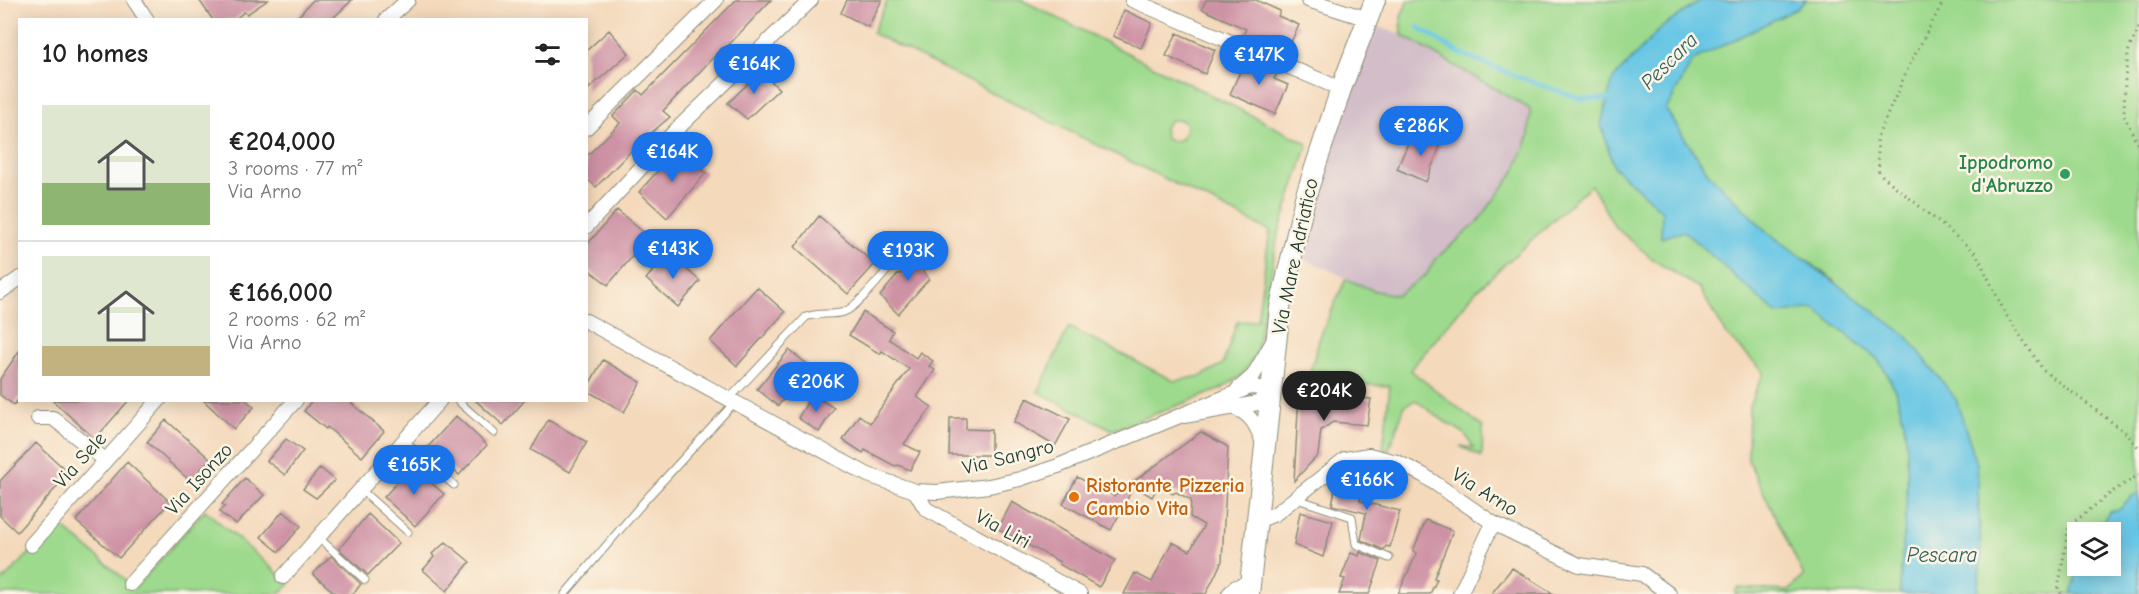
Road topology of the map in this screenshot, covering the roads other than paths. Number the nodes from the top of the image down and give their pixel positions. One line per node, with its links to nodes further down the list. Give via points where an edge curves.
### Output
1 (134, 0): 8 (street)
2 (408, 0): 9 (street)
3 (716, 0): 12 (street)
4 (812, 0): 13 (street, via 674,132)
5 (1132, 0): 11 (street)
6 (1308, 0): 10 (street)
7 (1375, 0): 10 (main road, Via Mare Adriatico)
8 (146, 18)
9 (388, 18)
10 (1368, 19): 11 (main road, Via Mare Adriatico)
11 (1341, 89): 18 (main road, Via Mare Adriatico, via 1305,198)
12 (588, 126)
13 (588, 225)
14 (895, 261): 20 (lane, via 854,306 843,312 806,317)
15 (18, 279): 16 (street)
16 (0, 292)
17 (588, 322): 20 (street, Via Sangro)
18 (1278, 332): 19 (main road, Via Mare Adriatico); 21 (street, Via Sangro, via 1253,376)
19 (1272, 389): 21 (street, Via Sangro, via 1250,387); 29 (main road, Via Mare Adriatico)
20 (732, 400): 33 (street, Via Sangro, via 868,475); 45 (lane)
21 (1232, 400): 29 (street, via 1256,424); 33 (street, Via Sangro, via 1207,403 1184,416 1020,479 959,490)
22 (157, 402): 30 (street, Via Sele)
23 (294, 402): 43 (street, Via Isonzo)
24 (438, 402): 28 (street)
25 (459, 402): 27 (lane)
26 (38, 418): 30 (street, via 53,418)
27 (495, 433)
28 (404, 441): 31 (lane); 32 (street)
29 (1265, 447): 35 (main road, Via Mare Adriatico)
30 (105, 460): 39 (street, Via Sele)
31 (454, 485)
32 (360, 490): 37 (lane); 38 (street)
33 (915, 491): 46 (street, Via Liri, via 926,509)
34 (1297, 499): 35 (street, Via Arno); 36 (street, Via Arno, via 1345,459 1370,455 1423,475); 40 (lane, via 1352,517 1356,544)
35 (1257, 521): 44 (main road, Via Mare Adriatico)
36 (1493, 523): 48 (street); 49 (street, Via Arno, via 1579,565 1642,574)
37 (408, 532)
38 (318, 537): 41 (street); 42 (lane)
39 (30, 544)
40 (1389, 558)
41 (283, 577)
42 (365, 580)
43 (130, 584)
44 (1250, 588): 47 (street, via 1236,587)
45 (565, 594)
46 (1080, 594)
47 (1229, 594)
48 (1460, 594)
49 (1669, 594)

